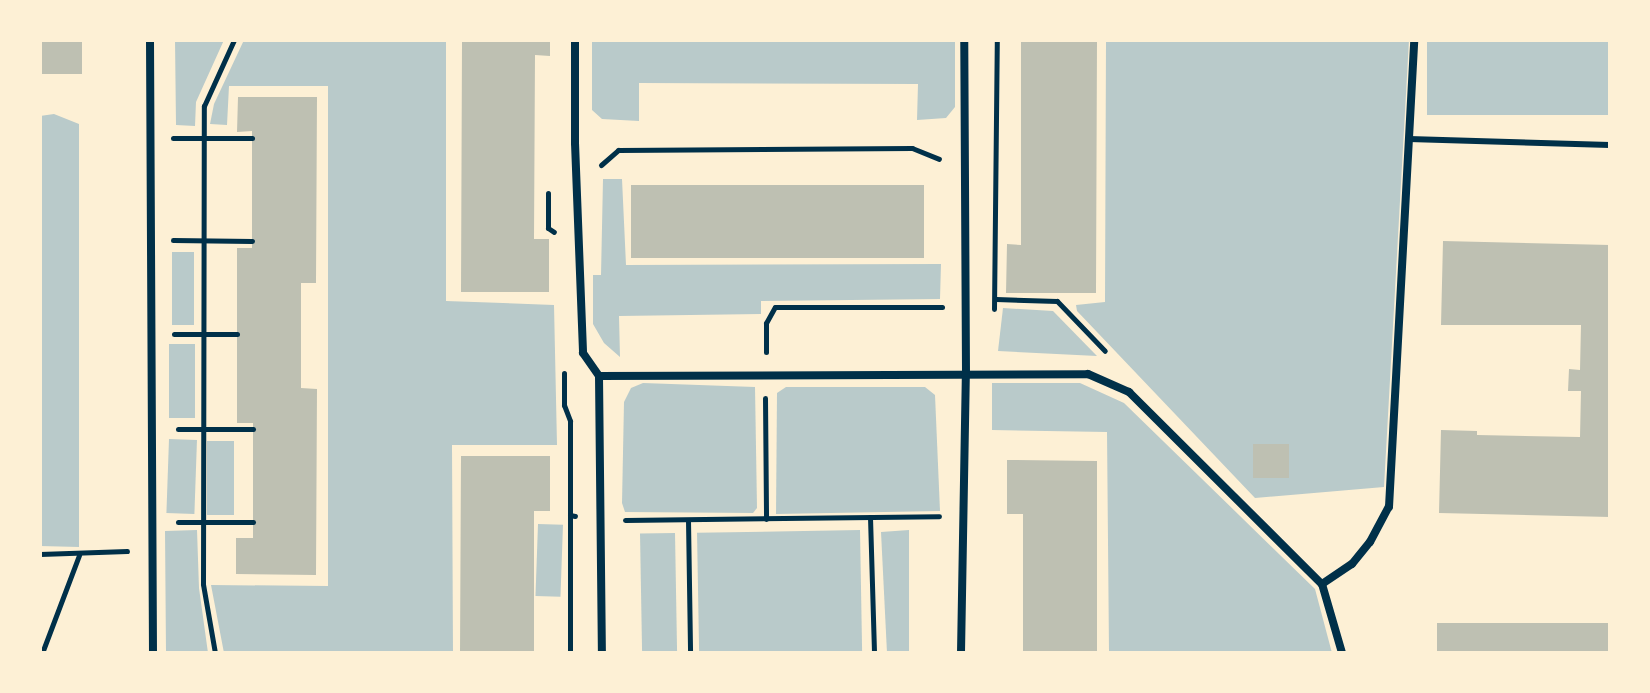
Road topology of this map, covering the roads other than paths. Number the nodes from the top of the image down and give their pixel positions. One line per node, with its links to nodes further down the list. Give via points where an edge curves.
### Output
1 (150, 40): 10 (street)
2 (575, 40): 8 (street, via 583,353)
3 (964, 40): 7 (street)
4 (1414, 40): 5 (street)
5 (1409, 139): 6 (lane); 9 (street, via 1389,507 1352,564)
6 (1610, 145)
7 (966, 373): 8 (street); 9 (street, via 1088,374 1129,392); 12 (street)
8 (599, 376): 11 (street)
9 (1322, 584): 13 (street)
10 (153, 653)
11 (602, 653)
12 (961, 653)
13 (1342, 653)

